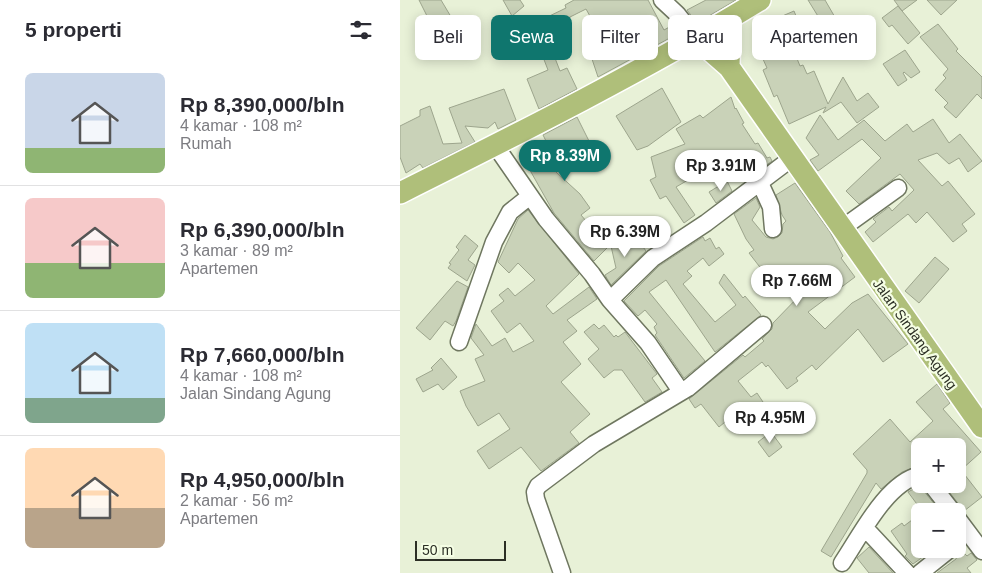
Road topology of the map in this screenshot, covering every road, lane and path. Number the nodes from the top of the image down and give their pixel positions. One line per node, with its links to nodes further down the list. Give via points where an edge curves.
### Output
1 (662, 0): 3 (street)
2 (760, 0): 4 (main road)
3 (675, 15)
4 (736, 15)
5 (668, 53): 9 (main road)
6 (720, 60): 8 (main road, Jalan Sindang Agung)
7 (728, 60): 8 (main road)
8 (728, 67): 10 (main road, Jalan Sindang Agung)
9 (495, 145): 13 (main road); 14 (street)
10 (792, 158): 11 (street); 16 (main road, Jalan Sindang Agung)
11 (760, 183): 15 (street, via 771,208); 17 (street, via 654,258)
12 (898, 188): 16 (street)
13 (400, 193)
14 (530, 196): 17 (street); 19 (street, via 510,212 494,242)
15 (773, 229)
16 (841, 229): 21 (main road, Jalan Sindang Agung, via 931,357)
17 (610, 300): 20 (street, via 648,343)
18 (763, 326): 20 (street, via 688,388)
19 (459, 342)
20 (680, 390): 30 (street, via 594,444 538,486 536,499)
21 (979, 418)
22 (911, 478): 25 (street, via 882,502)
23 (938, 493): 24 (street)
24 (946, 503)
25 (865, 528): 29 (street); 31 (street)
26 (970, 534): 27 (street)
27 (982, 551)
28 (939, 558): 32 (street)
29 (842, 563)
30 (562, 573)
31 (907, 573)
32 (920, 573)

